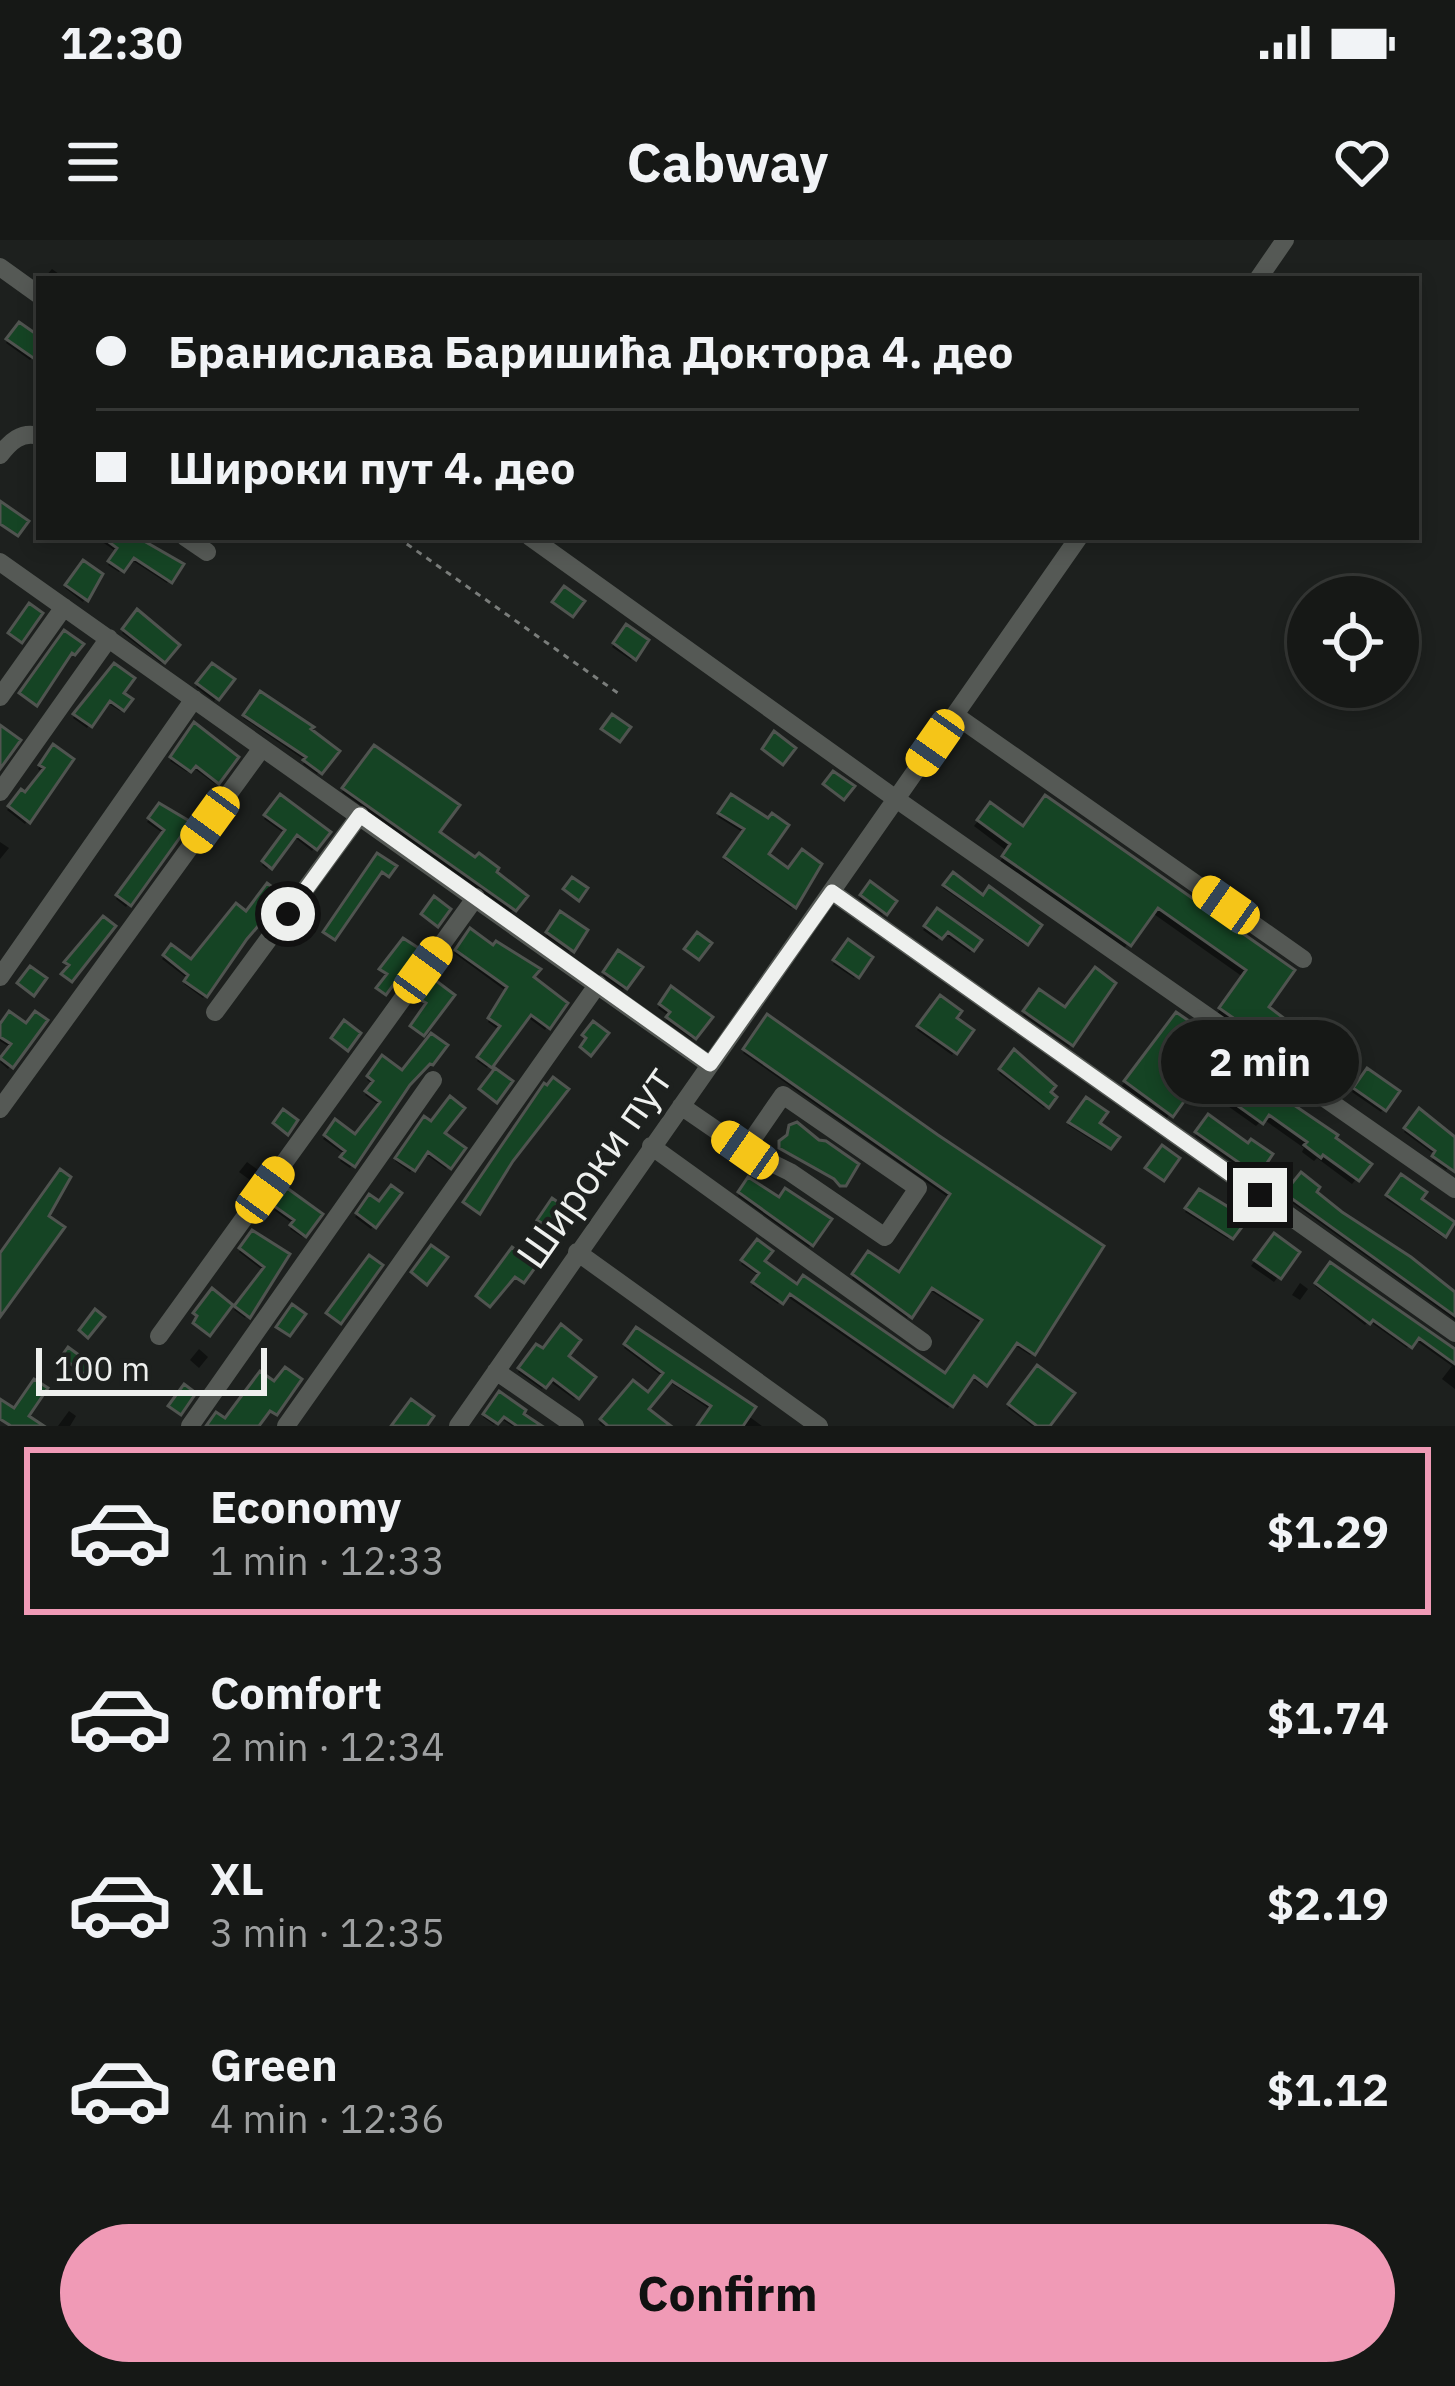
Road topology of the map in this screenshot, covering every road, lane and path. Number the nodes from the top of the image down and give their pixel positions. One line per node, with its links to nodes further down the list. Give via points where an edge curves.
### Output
1 (1285, 240): 3 (street)
2 (0, 267): 4 (street)
3 (1260, 276)
4 (36, 293)
5 (36, 435): 6 (street, via 14,440)
6 (0, 455)
7 (189, 540): 11 (street)
8 (401, 540): 15 (path)
9 (534, 540): 21 (street)
10 (1077, 540): 18 (street, Широки пут)
11 (207, 553)
12 (0, 562): 13 (street)
13 (64, 607): 14 (street); 16 (street)
14 (109, 638): 17 (street); 20 (street)
15 (622, 696)
16 (0, 697)
17 (194, 699): 19 (street); 26 (street)
18 (955, 716): 21 (street, Широки пут); 25 (street)
19 (262, 748): 22 (street); 32 (street)
20 (0, 792)
21 (896, 799): 23 (street, Широки пут); 35 (street)
22 (360, 815): 24 (street); 28 (street)
23 (832, 892): 29 (street, Широки пут); 37 (street)
24 (476, 897): 27 (street); 38 (street)
25 (1303, 959)
26 (3, 973)
27 (598, 984): 29 (street); 42 (street)
28 (215, 1012)
29 (710, 1064): 31 (street, Широки пут)
30 (433, 1080): 41 (street)
31 (681, 1106): 33 (street, Широки пут); 34 (street)
32 (0, 1108)
33 (651, 1146): 36 (street, Широки пут); 39 (street)
34 (745, 1150): 34 (street, via 783,1095 918,1188 885,1237)
35 (1455, 1189)
36 (577, 1252): 40 (street, Широки пут); 45 (street)
37 (1455, 1333)
38 (159, 1336)
39 (922, 1342)
40 (496, 1371): 43 (street, Широки пут); 44 (street)
41 (190, 1426)
42 (286, 1426)
43 (458, 1426)
44 (575, 1426)
45 (819, 1426)

